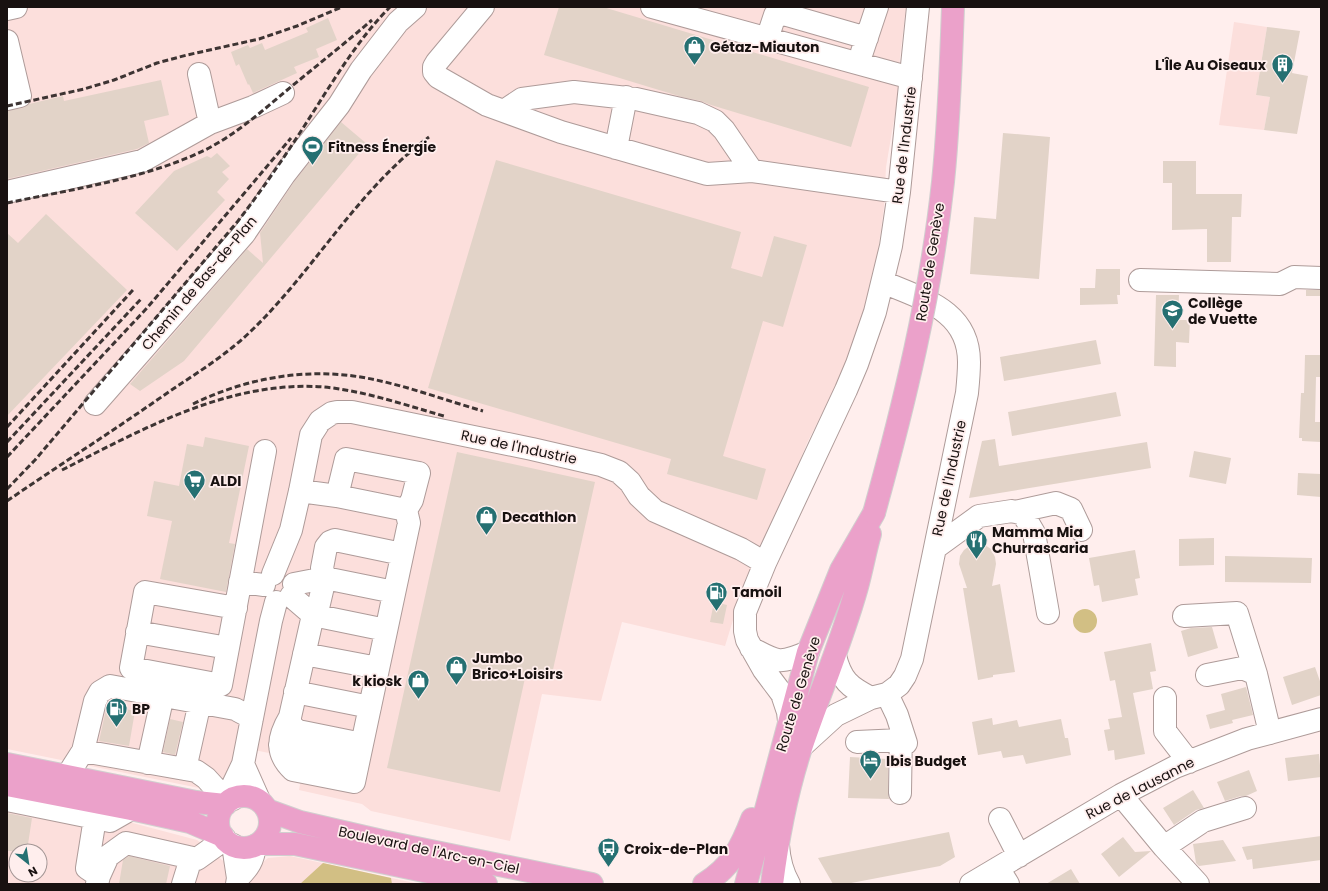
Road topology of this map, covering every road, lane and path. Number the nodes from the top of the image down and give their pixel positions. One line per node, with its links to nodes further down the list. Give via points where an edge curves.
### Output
1 (16, 7): 8 (street)
2 (415, 7): 27 (street, Chemin de Bas-de-Plan, via 398,22 361,70 339,105 284,175 244,234)
3 (483, 7): 18 (street, via 437,62 434,72 449,84 487,105)
4 (652, 7): 10 (street)
5 (877, 7): 9 (street)
6 (918, 7): 14 (street, Rue de l'Industrie)
7 (953, 7): 33 (main road, Route de Genève, bridge, via 942,183 930,273 891,454)
8 (7, 9)
9 (867, 38): 10 (street, via 780,13 773,18); 12 (street)
10 (766, 39): 12 (street)
11 (7, 41): 17 (street, via 20,96)
12 (858, 64): 14 (street)
13 (199, 74): 19 (street)
14 (911, 78): 23 (street, Rue de l'Industrie)
15 (283, 93): 19 (street)
16 (626, 97): 18 (street, via 574,92 522,99); 20 (street); 21 (street, via 698,113 715,121)
17 (7, 99)
18 (504, 110): 20 (street, via 561,132)
19 (210, 123): 22 (street, via 142,161)
20 (616, 148): 21 (street, via 707,174)
21 (752, 171): 23 (street)
22 (7, 192)
23 (899, 192): 26 (street, Rue de l'Industrie)
24 (1321, 278): 25 (street, via 1294,277 1280,284)
25 (1140, 280)
26 (883, 282): 35 (street, Rue de l'Industrie, via 936,305 946,312 956,322 967,346 967,393); 37 (street, Rue de l'Industrie, via 876,312 857,364)
27 (95, 404)
28 (265, 451): 39 (street)
29 (300, 491): 30 (street); 37 (street, Rue de l'Industrie, via 311,435 316,426 332,413 352,412 601,465 619,472 655,511 741,549); 40 (street)
30 (337, 496): 31 (street); 31 (street, via 346,459 419,473 412,500)
31 (406, 510): 36 (street, via 409,523)
32 (1015, 512): 34 (street, via 1056,503 1071,509); 35 (street, via 979,516); 43 (street, via 1023,514 1034,532)
33 (874, 513): 50 (main road, Route de Genève, via 841,570); 52 (main road, Route de Genève, via 857,587)
34 (1081, 530)
35 (935, 548): 58 (street, Rue de l'Industrie, via 912,659 899,685)
36 (402, 554): 38 (street, via 335,540 326,547 322,568); 41 (street)
37 (765, 563): 49 (street, Rue de l'Industrie, via 745,612 744,631)
38 (325, 578): 40 (street); 41 (street); 44 (street, via 318,608)
39 (240, 582): 40 (street); 42 (street)
40 (280, 588): 44 (street); 63 (street)
41 (394, 592): 46 (street)
42 (236, 608): 47 (street, via 145,592); 48 (street)
43 (1048, 613)
44 (313, 615): 46 (street); 51 (street)
45 (1184, 616): 54 (street, via 1237,613)
46 (386, 630): 53 (street)
47 (138, 632): 48 (street); 48 (street, via 131,668 221,684)
48 (228, 648)
49 (751, 648): 50 (street, via 783,661); 65 (street, Rue de l'Industrie, via 782,694)
50 (808, 652): 65 (main road, Route de Genève)
51 (304, 654): 53 (street); 56 (street)
52 (835, 656): 58 (street, via 838,669 848,684 856,691); 70 (main road, Route de Genève)
53 (378, 668): 61 (street)
54 (1256, 674): 55 (street, via 1242,668); 66 (street)
55 (1207, 676)
56 (295, 692): 61 (street); 62 (street)
57 (163, 695): 60 (street); 72 (street, via 110,686 100,692 95,701); 75 (street)
58 (879, 696): 67 (street, via 897,715); 70 (street, Rue de l'Industrie, via 836,715)
59 (1165, 698): 74 (street, via 1165,731)
60 (200, 702): 63 (street, via 235,710); 78 (street)
61 (370, 707): 69 (street)
62 (290, 717): 69 (street, via 290,723 298,731); 71 (street, via 283,729)
63 (252, 718): 77 (street)
64 (1321, 719): 66 (street, Rue de Lausanne)
65 (789, 721): 70 (main road, Route de Genève)
66 (1270, 733): 74 (street, Rue de Lausanne, via 1247,739)
67 (904, 739): 68 (street); 81 (street)
68 (857, 742)
69 (362, 744): 71 (street, via 354,782 293,770 283,758)
70 (792, 744): 90 (main road, Route de Genève, via 789,792); 101 (main road, via 732,861); 102 (main road, Route de Genève)
71 (280, 745): 73 (street)
72 (83, 751): 75 (street); 79 (street)
73 (344, 758)
74 (1189, 762): 82 (street, Rue de Lausanne)
75 (148, 763): 78 (street)
76 (7, 764): 79 (main road)
77 (243, 764): 84 (street, via 233,785); 85 (street)
78 (185, 769): 84 (street, via 196,771 206,778)
79 (67, 776): 84 (main road, via 196,802)
80 (7, 785): 87 (main road, Boulevard de l'Arc-en-Ciel)
81 (900, 793)
82 (1121, 795): 92 (street); 93 (street, Rue de Lausanne)
83 (7, 800): 88 (street)
84 (229, 802): 85 (main road, via 246,796); 91 (main road, via 220,812 219,828)
85 (263, 805): 91 (main road, via 270,819 265,838); 100 (main road, Boulevard de l'Arc-en-Ciel, via 300,822)
86 (1245, 808): 92 (street, via 1203,821)
87 (131, 809): 88 (street, via 110,821); 91 (main road, Boulevard de l'Arc-en-Ciel, via 190,822)
88 (95, 818): 96 (street, via 87,868)
89 (1000, 819): 93 (street)
90 (778, 839): 103 (main road, Route de Genève); 104 (street, via 782,868)
91 (239, 842): 94 (street, via 197,859); 97 (street); 99 (main road, Boulevard de l'Arc-en-Ciel, via 295,844)
92 (1164, 847): 106 (street)
93 (1020, 856): 95 (street, Rue de Lausanne)
94 (188, 857): 96 (street, via 126,843 108,856); 98 (street, via 188,868)
95 (1003, 876): 105 (street, Rue de Lausanne)
96 (98, 880)
97 (237, 881)
98 (183, 884)
99 (486, 884)
100 (592, 884)
101 (704, 884)
102 (746, 884)
103 (772, 884)
104 (789, 884)
105 (971, 884)
106 (1198, 884)

